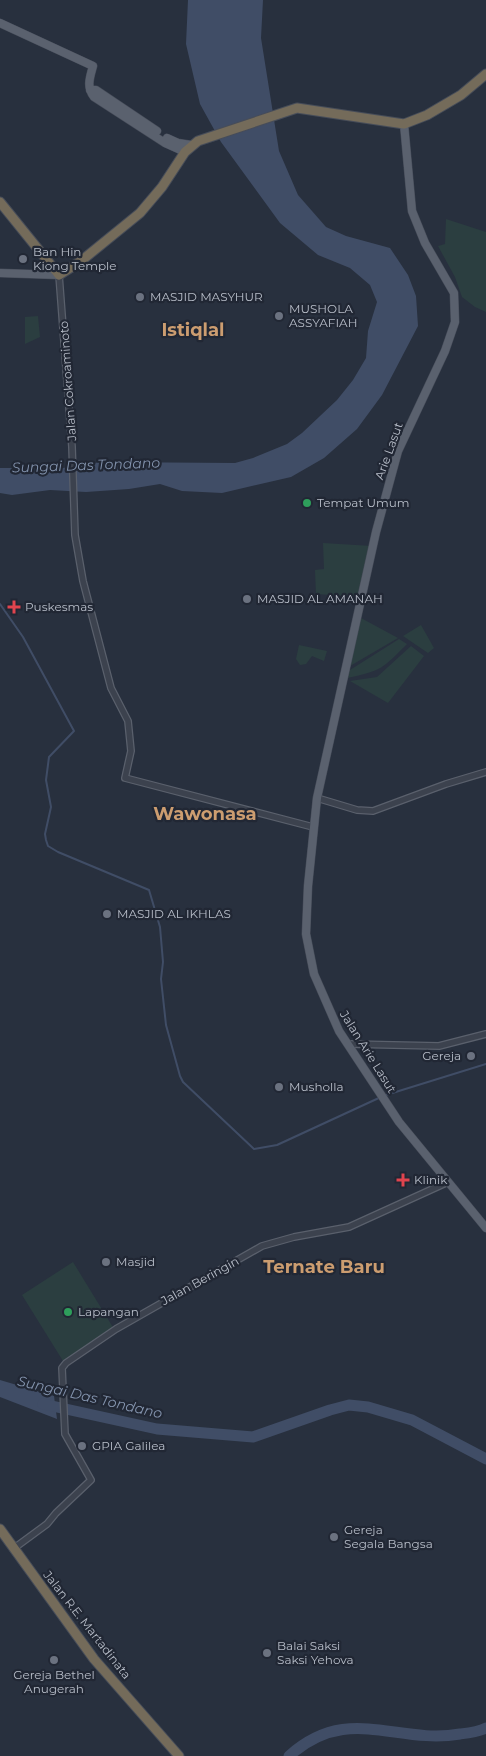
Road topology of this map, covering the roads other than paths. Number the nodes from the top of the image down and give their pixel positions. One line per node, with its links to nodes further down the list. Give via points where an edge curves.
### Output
1 (0, 22): 3 (main road, via 93,66)
2 (486, 74): 4 (highway, via 461,95)
3 (90, 90): 5 (main road, via 96,90 169,139); 5 (main road, via 94,97 166,143)
4 (404, 124): 5 (highway, via 297,108); 10 (main road, Arie Lasut, via 412,211 424,243 454,293 456,322 405,433 387,488)
5 (191, 146): 8 (highway, via 140,213)
6 (0, 202): 8 (highway)
7 (0, 272): 8 (main road)
8 (59, 275): 11 (street, Jalan Cokroaminoto, via 71,420 74,534 82,581 112,688 131,735 132,751 125,778)
9 (486, 772): 10 (street, via 374,811 357,810)
10 (317, 798): 11 (main road, Jalan Arie Lasut)
11 (313, 827): 13 (main road, Jalan Arie Lasut, via 306,934 308,951 323,998)
12 (486, 1034): 13 (street, via 439,1046)
13 (348, 1044): 14 (main road, Jalan Arie Lasut, via 399,1122)
14 (448, 1182): 15 (main road, Jalan Arie Lasut); 17 (street, Jalan Beringin, via 349,1227 262,1246 124,1324 72,1358 62,1368 65,1434 91,1480 47,1524)
15 (486, 1228)
16 (0, 1529): 17 (highway, Jalan R.E. Martadinata)
17 (13, 1549): 18 (highway, Jalan R.E. Martadinata, via 94,1659)
18 (179, 1756)

